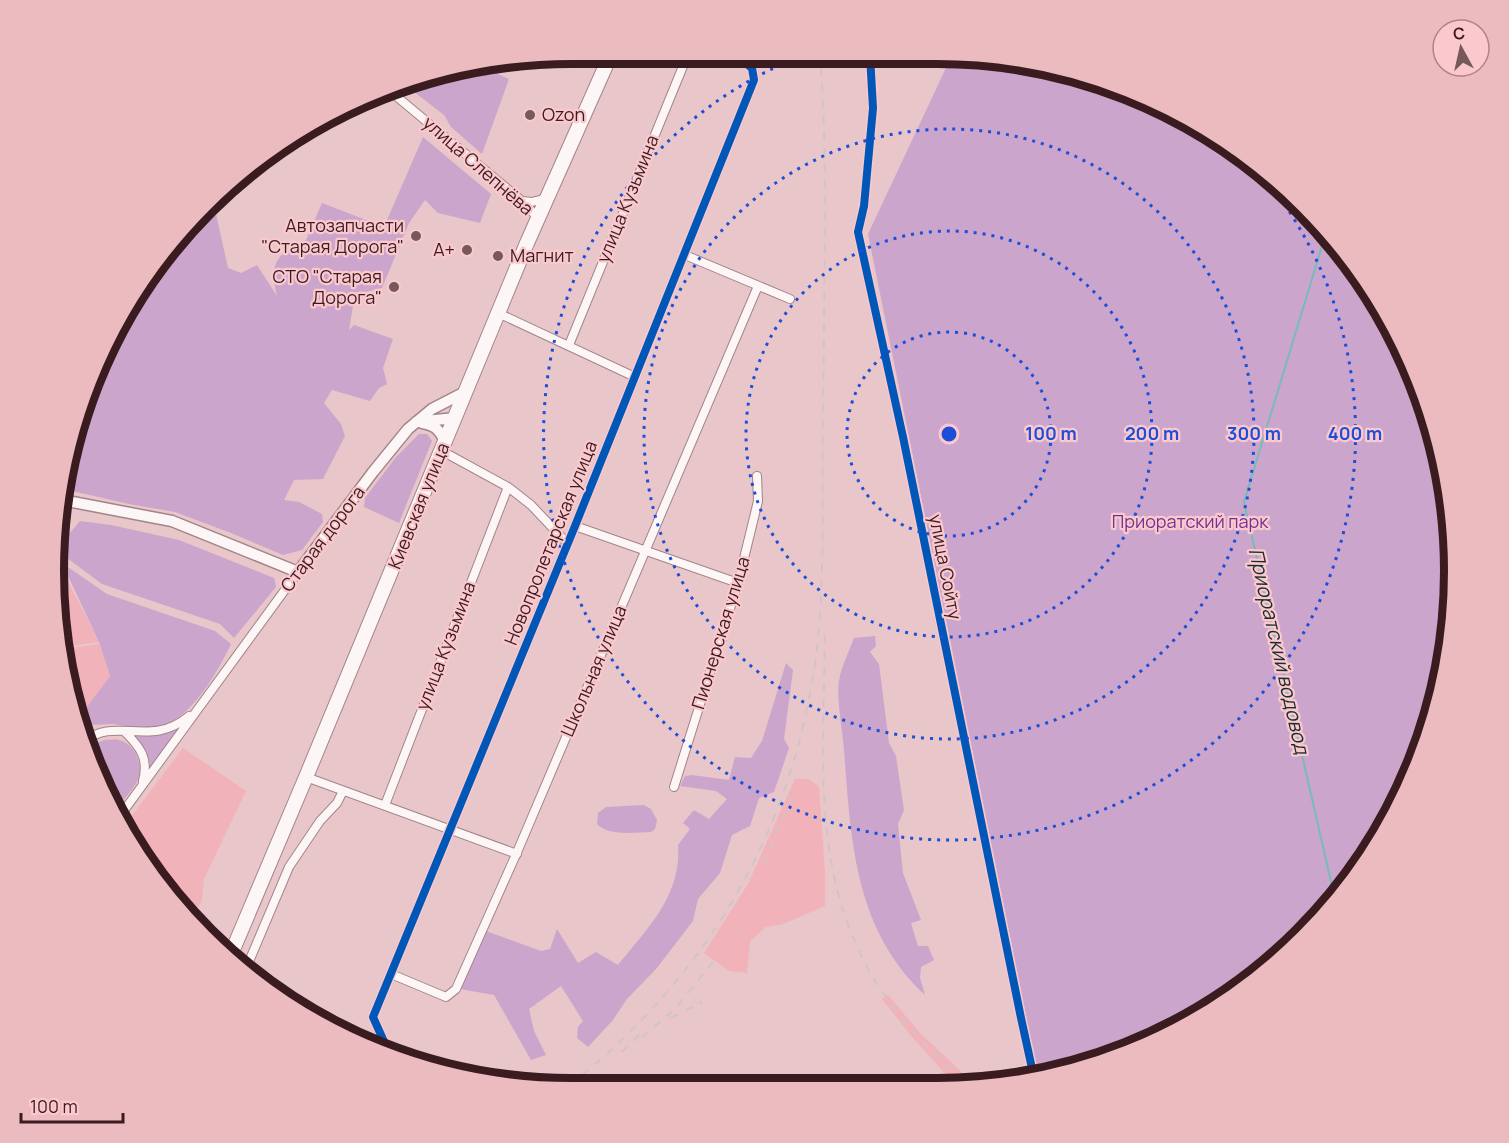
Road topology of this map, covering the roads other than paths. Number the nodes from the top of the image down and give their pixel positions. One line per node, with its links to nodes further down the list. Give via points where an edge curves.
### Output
1 (607, 64): 6 (main road, Киевская улица)
2 (684, 64): 13 (street, улица Кузьмина)
3 (747, 64): 9 (street, Новопролетарская улица, via 752,68 754,80)
4 (871, 64): 43 (street, улица Сойту, via 873,108 858,232)
5 (396, 96): 7 (street, улица Слепнёва)
6 (547, 198): 7 (street); 8 (main road, Киевская улица)
7 (522, 201): 8 (street, улица Слепнёва)
8 (538, 218): 12 (main road, Киевская улица)
9 (685, 255): 10 (street); 14 (street, Новопролетарская улица)
10 (758, 286): 11 (street); 25 (street, Школьная улица)
11 (790, 299)
12 (498, 313): 13 (street); 15 (main road, Киевская улица)
13 (569, 345): 14 (street)
14 (635, 377): 23 (street, Новопролетарская улица)
15 (465, 392): 16 (street, Старая дорога); 17 (main road, Киевская улица)
16 (432, 409): 17 (street); 18 (street, Старая дорога)
17 (455, 418): 18 (street); 19 (main road, Киевская улица)
18 (415, 422): 19 (street, via 438,429); 26 (street, Старая дорога)
19 (443, 447): 21 (street); 31 (main road, Киевская улица)
20 (757, 476): 27 (street, Пионерская улица, via 758,501)
21 (508, 487): 24 (street); 35 (street, улица Кузьмина)
22 (70, 501): 26 (street, via 172,521)
23 (575, 526): 24 (street, Новопролетарская улица); 25 (street)
24 (567, 543): 37 (street, Новопролетарская улица)
25 (645, 551): 27 (street); 38 (street, Школьная улица)
26 (298, 572): 28 (street, Старая дорога)
27 (738, 583): 33 (street, Пионерская улица)
28 (201, 706): 29 (street, Старая дорога, via 166,730); 32 (street, Старая дорога)
29 (124, 732): 30 (street, Старая дорога, via 103,731); 32 (street, Старая дорога, via 143,752 146,762)
30 (92, 735)
31 (306, 777): 34 (street); 39 (main road, Киевская улица)
32 (141, 787): 36 (street, Старая дорога)
33 (674, 787)
34 (343, 791): 35 (street); 40 (street, via 288,867)
35 (385, 805): 37 (street)
36 (124, 810)
37 (449, 829): 38 (street); 41 (street, Новопролетарская улица)
38 (517, 854): 41 (street, Школьная улица, via 456,989 446,997)
39 (233, 949)
40 (249, 962)
41 (391, 974): 42 (street, Новопролетарская улица, via 373,1017)
42 (385, 1043)
43 (1032, 1070)

